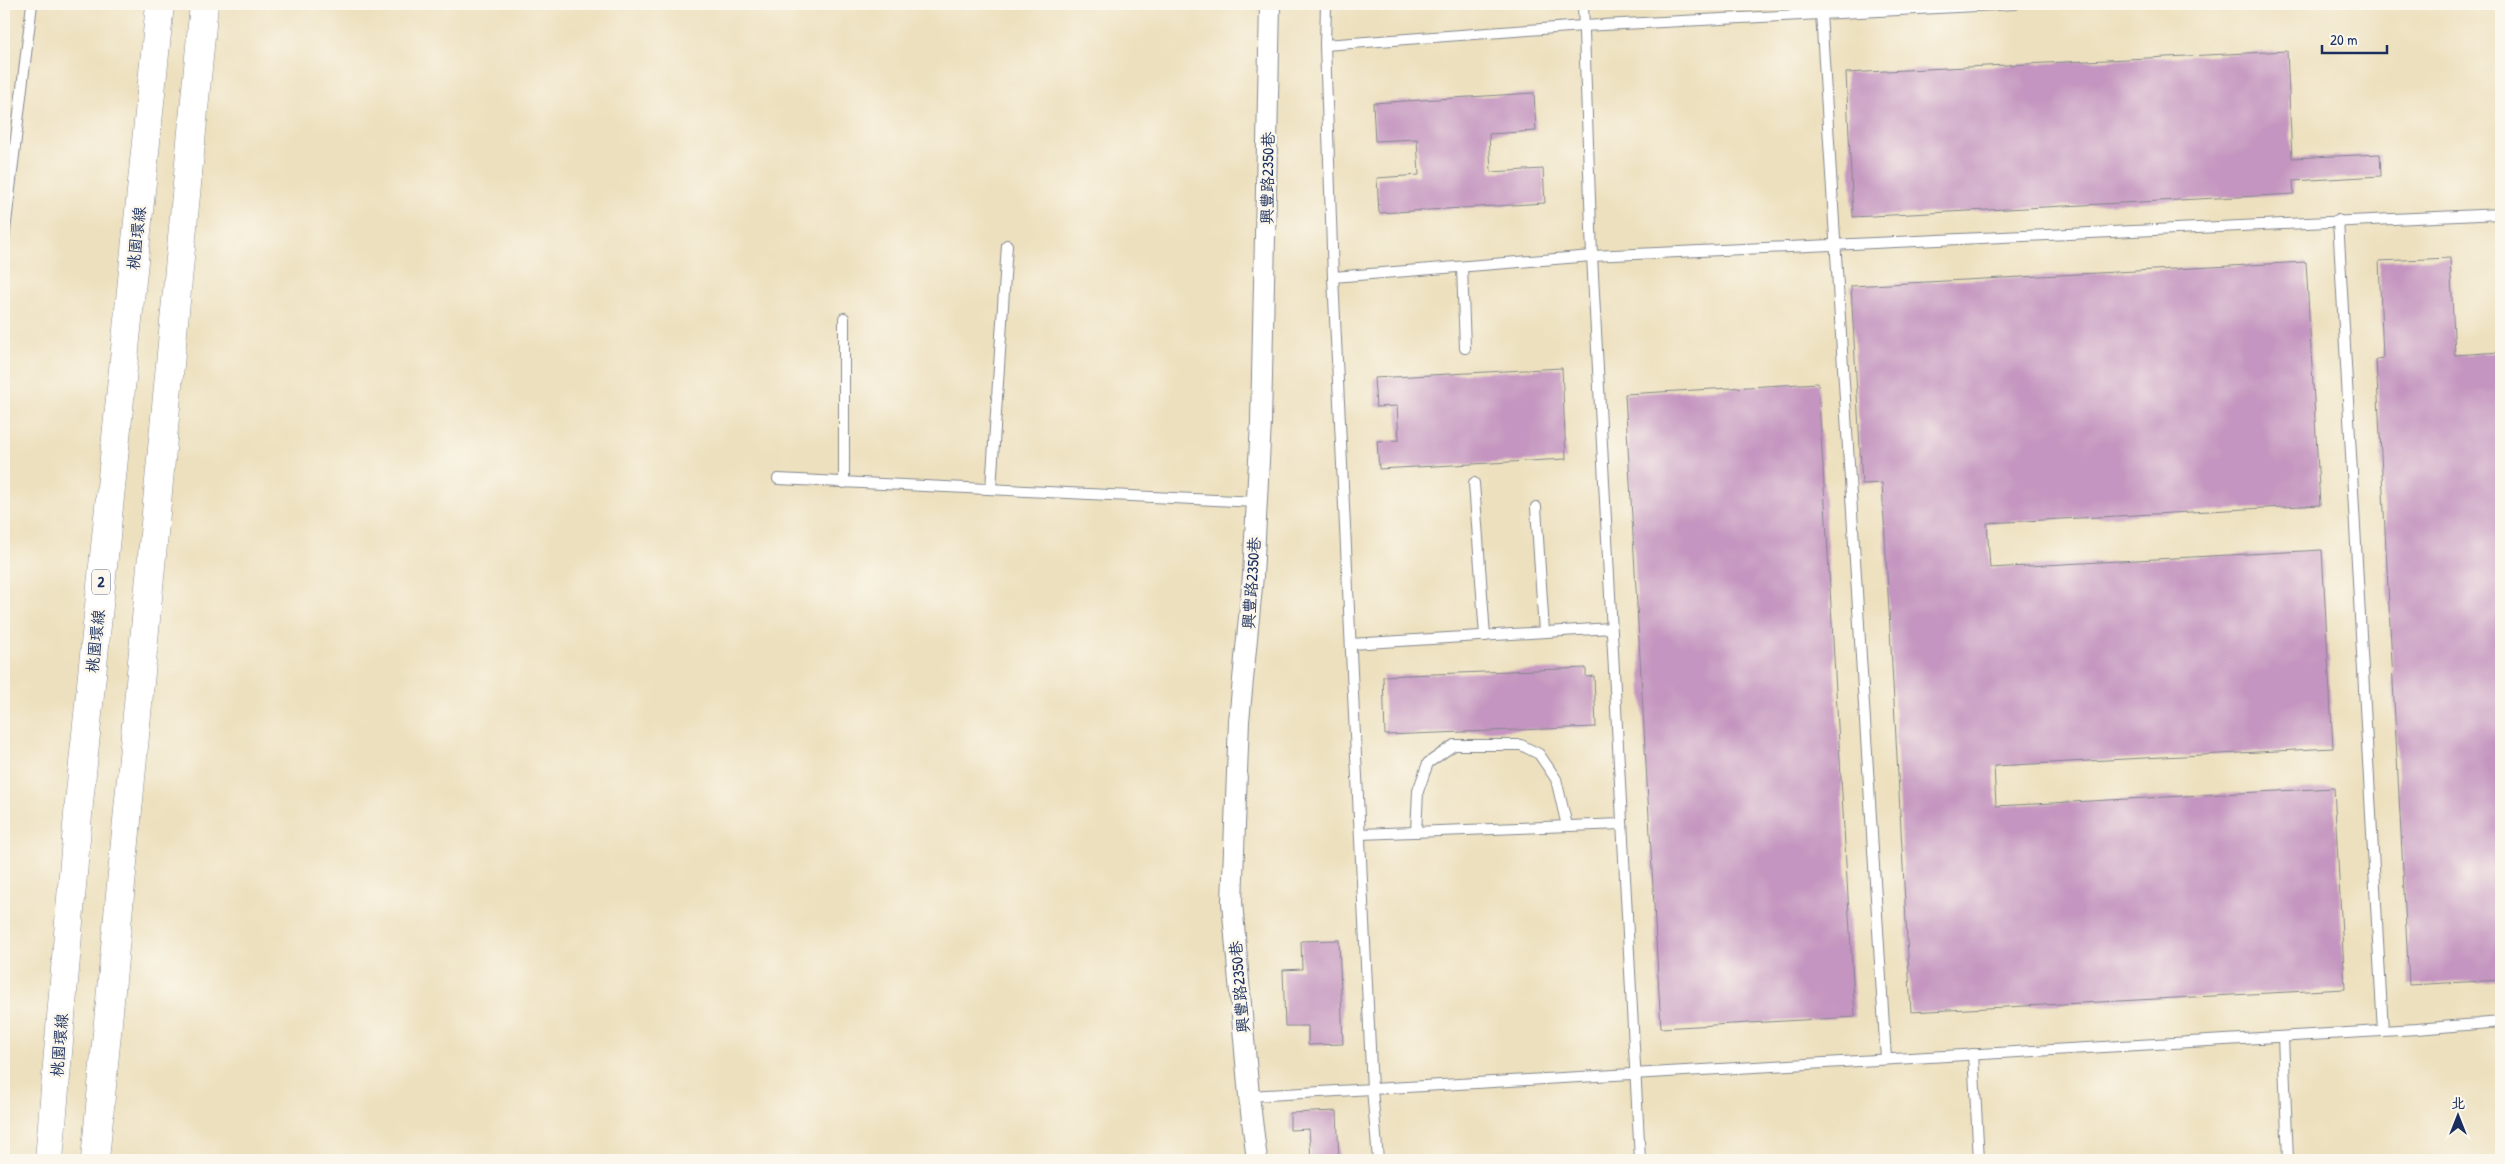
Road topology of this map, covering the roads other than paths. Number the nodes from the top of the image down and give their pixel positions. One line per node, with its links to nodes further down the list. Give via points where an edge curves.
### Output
1 (32, 4): 13 (lane)
2 (160, 4): 43 (highway, 桃園環線 / 2, via 79,803)
3 (204, 4): 44 (highway)
4 (1270, 4): 25 (street, 興豐路2350巷)
5 (1326, 4): 10 (lane)
6 (1583, 4): 9 (lane)
7 (2015, 4): 8 (lane)
8 (1821, 13): 9 (lane); 14 (lane)
9 (1583, 26): 10 (lane); 16 (lane)
10 (1325, 45): 18 (lane)
11 (2501, 214): 12 (lane)
12 (2338, 220): 14 (lane); 36 (lane)
13 (4, 239)
14 (1835, 244): 16 (lane); 39 (lane)
15 (1007, 245): 24 (lane)
16 (1592, 256): 17 (lane); 27 (lane)
17 (1462, 266): 18 (lane); 20 (lane)
18 (1333, 277): 30 (lane)
19 (844, 318): 22 (lane)
20 (1466, 348)
21 (778, 479): 22 (lane)
22 (844, 483): 24 (lane)
23 (1474, 483): 29 (lane)
24 (991, 489): 25 (lane)
25 (1257, 502): 42 (street, 興豐路2350巷, via 1239,721 1232,902)
26 (1536, 507): 28 (lane)
27 (1611, 628): 28 (lane); 31 (lane)
28 (1544, 632): 29 (lane)
29 (1485, 636): 30 (lane)
30 (1351, 644): 34 (lane)
31 (1622, 824): 32 (lane); 40 (lane)
32 (1567, 826): 33 (lane); 33 (lane, via 1556,779 1539,754 1521,745 1454,746 1428,763 1418,791)
33 (1416, 832): 34 (lane)
34 (1360, 834): 41 (lane)
35 (2501, 1022): 36 (lane)
36 (2383, 1030): 37 (lane)
37 (2283, 1037): 38 (lane); 49 (lane)
38 (1973, 1054): 39 (lane); 48 (lane)
39 (1886, 1060): 40 (lane)
40 (1635, 1074): 41 (lane); 47 (lane)
41 (1372, 1089): 42 (lane); 46 (lane)
42 (1249, 1096): 45 (street, 興豐路2350巷)
43 (49, 1160)
44 (95, 1160)
45 (1257, 1160)
46 (1378, 1160)
47 (1640, 1160)
48 (1979, 1160)
49 (2288, 1160)

